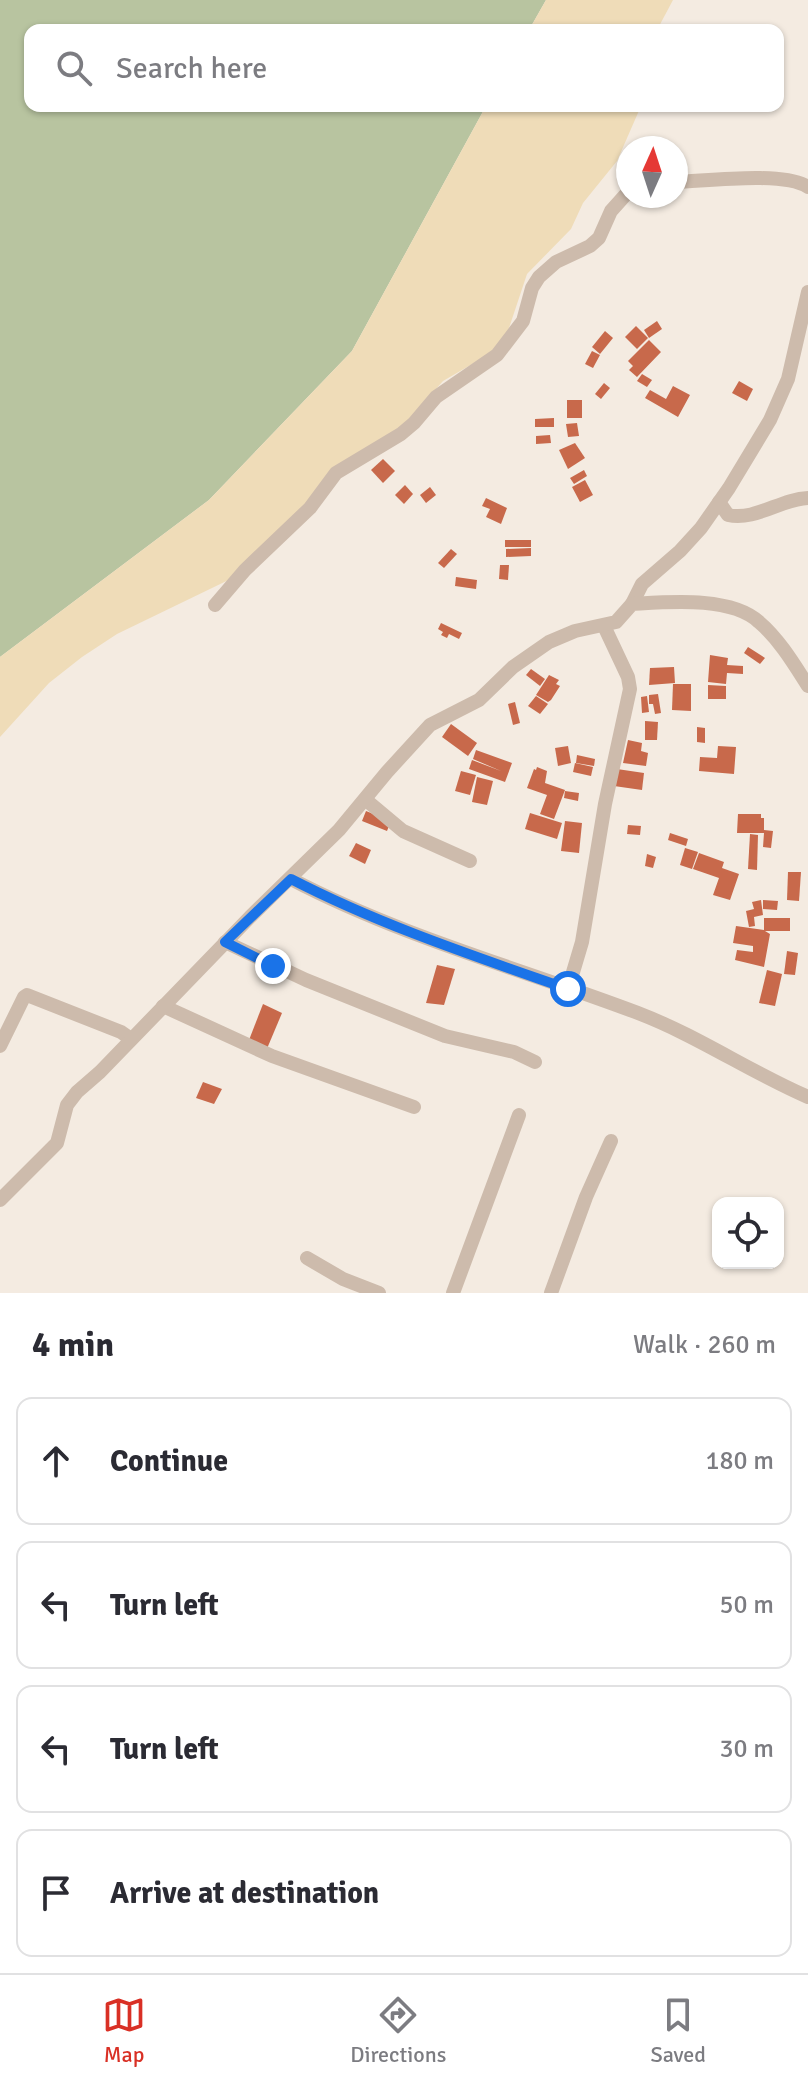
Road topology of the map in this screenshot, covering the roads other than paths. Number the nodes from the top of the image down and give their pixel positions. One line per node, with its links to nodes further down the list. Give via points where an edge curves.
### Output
1 (688, 182): 2 (street, via 773,178)
2 (808, 187)
3 (616, 205): 8 (street, via 599,238 539,277 523,321 497,355 436,397 401,434 336,473 310,508)
4 (808, 292): 6 (street, via 788,379 770,420)
5 (808, 498): 6 (street, via 738,517 728,515)
6 (719, 502): 7 (street, via 680,551 642,584)
7 (632, 604): 9 (street, via 616,622); 10 (street, via 700,603 741,612 758,620)
8 (215, 605)
9 (604, 626): 11 (street, via 549,642 479,700 434,722); 15 (street, via 630,689 582,942)
10 (808, 686)
11 (366, 800): 12 (street, via 403,831); 13 (street)
12 (470, 861)
13 (291, 879): 14 (street); 15 (street, via 417,936)
14 (225, 942): 16 (street); 19 (street, via 445,1036)
15 (568, 989): 20 (street, via 696,1037)
16 (163, 1006): 17 (street); 21 (street, via 272,1056)
17 (131, 1039): 18 (street, via 27,995); 24 (street, via 77,1092 67,1105 57,1143)
18 (0, 1046)
19 (535, 1062)
20 (808, 1097)
21 (414, 1107)
22 (519, 1115): 27 (street)
23 (611, 1141): 28 (street)
24 (0, 1200)
25 (307, 1258): 26 (street)
26 (379, 1293)
27 (453, 1293)
28 (551, 1293)

